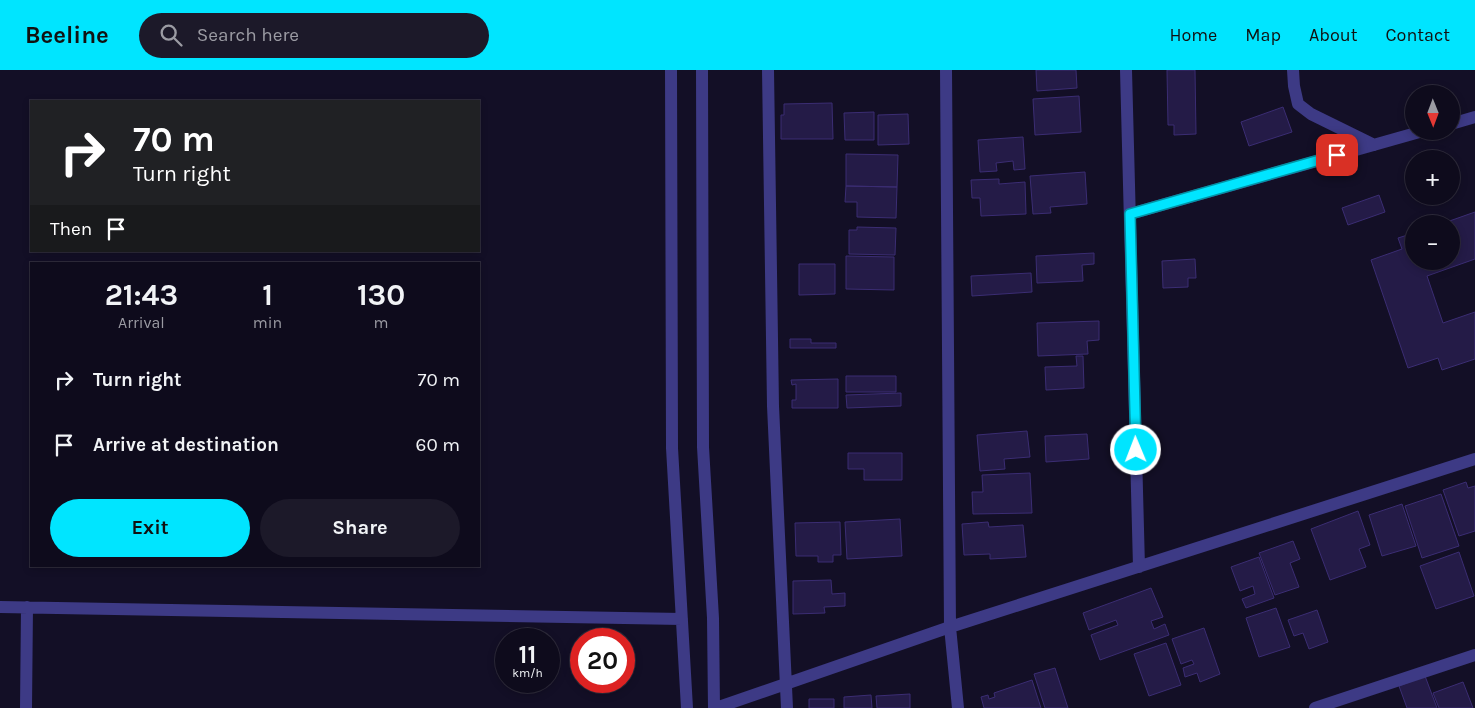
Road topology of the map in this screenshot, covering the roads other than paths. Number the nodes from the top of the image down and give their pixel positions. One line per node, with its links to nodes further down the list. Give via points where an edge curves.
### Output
1 (671, 70): 16 (street, via 672,448)
2 (702, 70): 22 (street, via 703,447)
3 (768, 70): 19 (street, via 773,406)
4 (946, 70): 17 (street)
5 (1126, 70): 11 (street)
6 (1293, 70): 10 (street, via 1298,104 1311,114)
7 (1475, 117): 8 (street)
8 (1460, 121)
9 (1405, 136): 10 (street)
10 (1374, 144): 11 (street)
11 (1130, 214): 13 (street)
12 (1475, 459): 13 (street)
13 (1138, 567): 17 (street)
14 (0, 607): 15 (street)
15 (27, 607): 16 (street); 20 (street)
16 (682, 619): 21 (street)
17 (950, 627): 19 (street); 24 (street)
18 (1475, 655): 25 (street)
19 (785, 684): 22 (street); 23 (street)
20 (26, 708)
21 (687, 708)
22 (715, 708)
23 (787, 708)
24 (958, 708)
25 (1316, 708)

